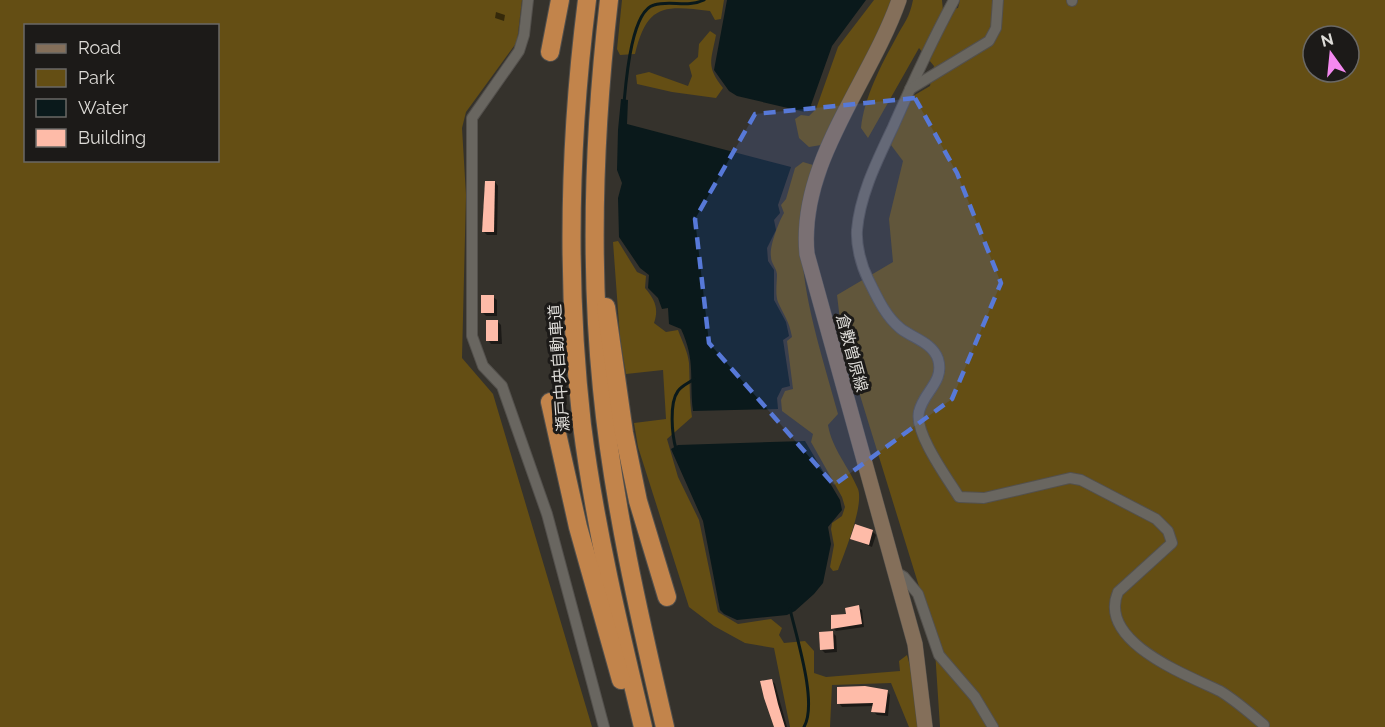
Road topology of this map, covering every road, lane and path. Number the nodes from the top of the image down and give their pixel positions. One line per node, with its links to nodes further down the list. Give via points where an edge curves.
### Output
1 (528, 0): 15 (street, via 519,51 472,118 472,336 483,366 502,386 547,514)
2 (560, 0): 8 (highway)
3 (586, 0): 17 (highway, 瀬戸中央自動車道, via 573,166 577,377 600,536)
4 (609, 0): 10 (highway, via 597,130)
5 (899, 0): 12 (street, 倉敷曽原線, via 813,182 805,234 810,265)
6 (954, 0): 9 (street, via 927,48)
7 (998, 0): 9 (street, via 996,28 988,41)
8 (550, 52)
9 (910, 90): 14 (street, via 871,175 860,210 858,244 866,276 885,312 937,356 939,376 919,411 920,428 927,443 959,497 984,498 1070,478 1097,486 1156,519 1168,531 1172,543 1118,592 1113,603 1119,624 1142,651 1180,674 1222,692)
10 (594, 222): 13 (highway, via 624,433 638,501); 18 (highway, via 597,334 614,482)
11 (550, 402): 16 (highway, via 610,648)
12 (894, 571): 19 (street, 倉敷曽原線, via 915,644); 20 (street, via 918,594 939,655 975,697)
13 (667, 597)
14 (1264, 725)
15 (604, 727)
16 (637, 727)
17 (643, 727)
18 (664, 727)
19 (925, 727)
20 (993, 727)

